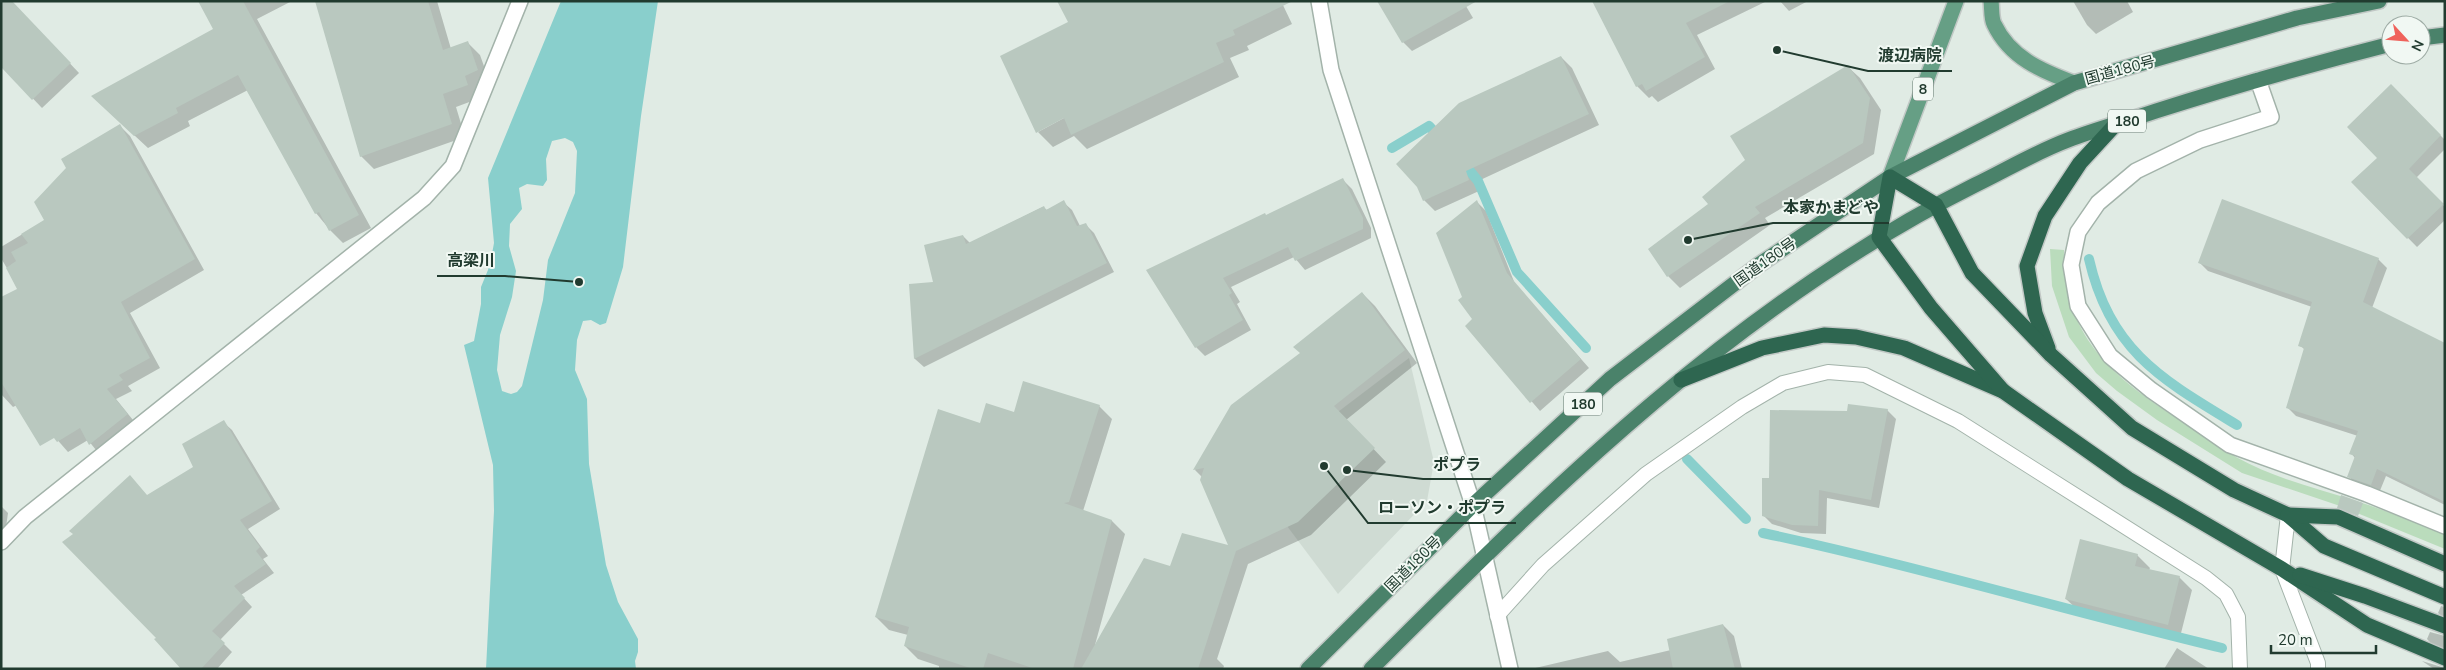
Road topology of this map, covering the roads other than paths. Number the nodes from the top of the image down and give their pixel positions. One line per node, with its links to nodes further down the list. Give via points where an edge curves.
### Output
1 (520, 1): 21 (street, via 453,166 424,198 25,517)
2 (1319, 1): 18 (street, via 1331,70)
3 (1956, 1): 12 (main road, 8)
4 (1991, 1): 10 (main road, via 1994,24 2016,54 2039,70)
5 (2379, 1): 10 (highway, 国道180号 / 180, via 2297,18)
6 (2445, 36): 7 (highway)
7 (2431, 37)
8 (2381, 47): 9 (highway, 180)
9 (2258, 80): 11 (highway, 180); 20 (street, via 2271,117 2200,140 2136,171 2098,203 2078,232 2071,265 2078,306 2110,356 2151,390 2230,445)
10 (2074, 82): 12 (highway, 国道180号 / 180)
11 (2114, 125): 13 (highway, 180, via 2066,140); 15 (highway, via 2080,163 2045,216 2027,266 2035,313)
12 (1890, 177): 13 (highway); 14 (highway); 18 (highway, 国道180号 / 180, via 1760,264 1610,379)
13 (1936, 205): 14 (highway, 180); 15 (highway, via 1972,273)
14 (1879, 237): 16 (highway, 180, via 1759,318); 17 (highway, via 1931,308)
15 (2051, 355): 19 (highway, via 2132,428 2234,490)
16 (1681, 380): 17 (highway, via 1762,348 1824,335 1856,336 1904,348); 22 (highway, 180, via 1603,444)
17 (2003, 391): 24 (highway, via 2128,479)
18 (1473, 505): 22 (street); 29 (highway, 国道180号 / 180)
19 (2288, 515): 23 (highway, via 2338,518); 24 (lane); 25 (highway, via 2324,546)
20 (2445, 526)
21 (1, 542)
22 (1483, 556): 26 (street); 30 (highway, 180)
23 (2445, 564)
24 (2282, 569): 27 (highway); 28 (highway, via 2367,625); 33 (lane)
25 (2445, 597)
26 (1498, 616): 31 (street); 32 (lane, via 1543,565 1646,474 1742,407 1783,383 1828,372 1865,375 1958,422 2206,578 2226,594 2238,617)
27 (2445, 626)
28 (2445, 658)
29 (1308, 669)
30 (1371, 669)
31 (1510, 669)
32 (2240, 669)
33 (2318, 669)

